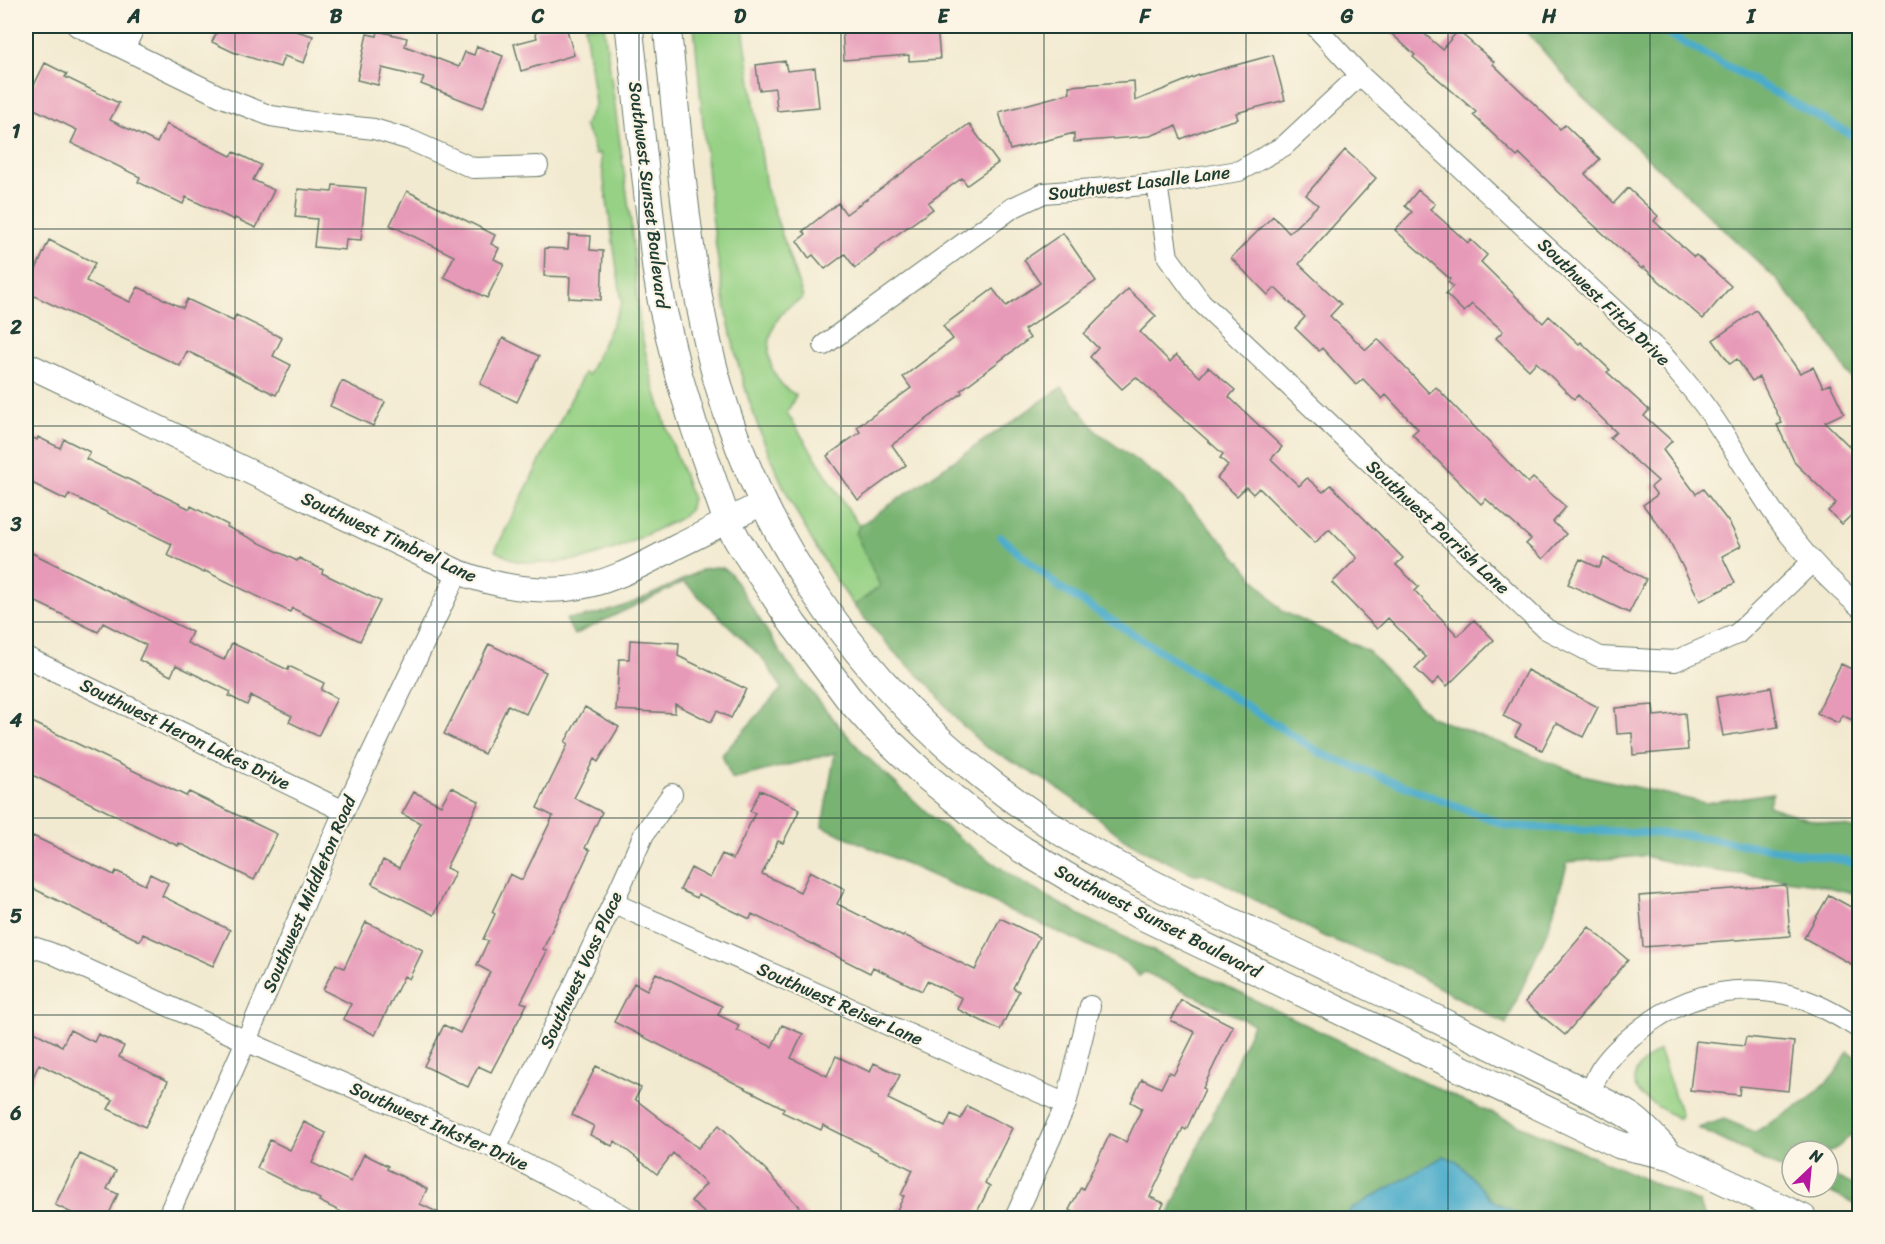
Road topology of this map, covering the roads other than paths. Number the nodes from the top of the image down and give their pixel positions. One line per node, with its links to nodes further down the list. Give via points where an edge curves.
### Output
1 (77, 26): 6 (street)
2 (135, 26): 6 (street)
3 (629, 26): 13 (main road, Southwest Sunset Boulevard, via 662,305 693,423)
4 (667, 26): 12 (main road, Southwest Sunset Boulevard, via 688,229 706,336 742,458)
5 (1315, 26): 7 (street, Southwest Fitch Drive)
6 (124, 48): 8 (street, via 222,97 271,116 374,129 473,168)
7 (1360, 75): 9 (street, Southwest Lasalle Lane, via 1284,146 1239,171); 14 (street, Southwest Fitch Drive, via 1662,354 1714,418 1763,497)
8 (538, 166)
9 (1157, 184): 10 (street, Southwest Lasalle Lane, via 1044,193 1012,208); 14 (street, Southwest Parrish Lane, via 1168,257 1201,302 1546,629 1600,657 1675,661 1737,634)
10 (824, 345)
11 (26, 364): 15 (street, Southwest Timbrel Lane)
12 (762, 503): 13 (street, Southwest Timbrel Lane); 25 (main road, Southwest Sunset Boulevard, via 824,607 877,676 956,755 1044,821 1171,892)
13 (727, 521): 15 (street, Southwest Timbrel Lane, via 637,567 567,589 505,586); 28 (main road, Southwest Sunset Boulevard, via 793,624 861,713 927,777 1023,850 1098,895 1620,1146)
14 (1812, 562): 16 (street, Southwest Fitch Drive)
15 (458, 572): 19 (street, Southwest Middleton Road)
16 (1860, 607)
17 (26, 657): 19 (street, Southwest Heron Lakes Drive)
18 (672, 794): 20 (street, Southwest Voss Place, via 644,834)
19 (344, 811): 24 (street, Southwest Middleton Road)
20 (613, 903): 26 (street, Southwest Reiser Lane); 27 (street, Southwest Voss Place)
21 (26, 947): 24 (street, Southwest Inkster Drive, via 51,953)
22 (1090, 1006): 26 (street)
23 (1860, 1029): 25 (street, via 1821,1006 1785,994 1712,994 1677,1005 1648,1022 1619,1047 1599,1072)
24 (246, 1041): 27 (street, Southwest Inkster Drive); 29 (street, Southwest Middleton Road)
25 (1589, 1095): 28 (main road, Southwest Sunset Boulevard, via 1633,1118)
26 (1066, 1104): 31 (street)
27 (496, 1149): 30 (street, Southwest Inkster Drive)
28 (1671, 1156): 32 (main road, Southwest Sunset Boulevard)
29 (167, 1218)
30 (628, 1218)
31 (1015, 1218)
32 (1803, 1218)

